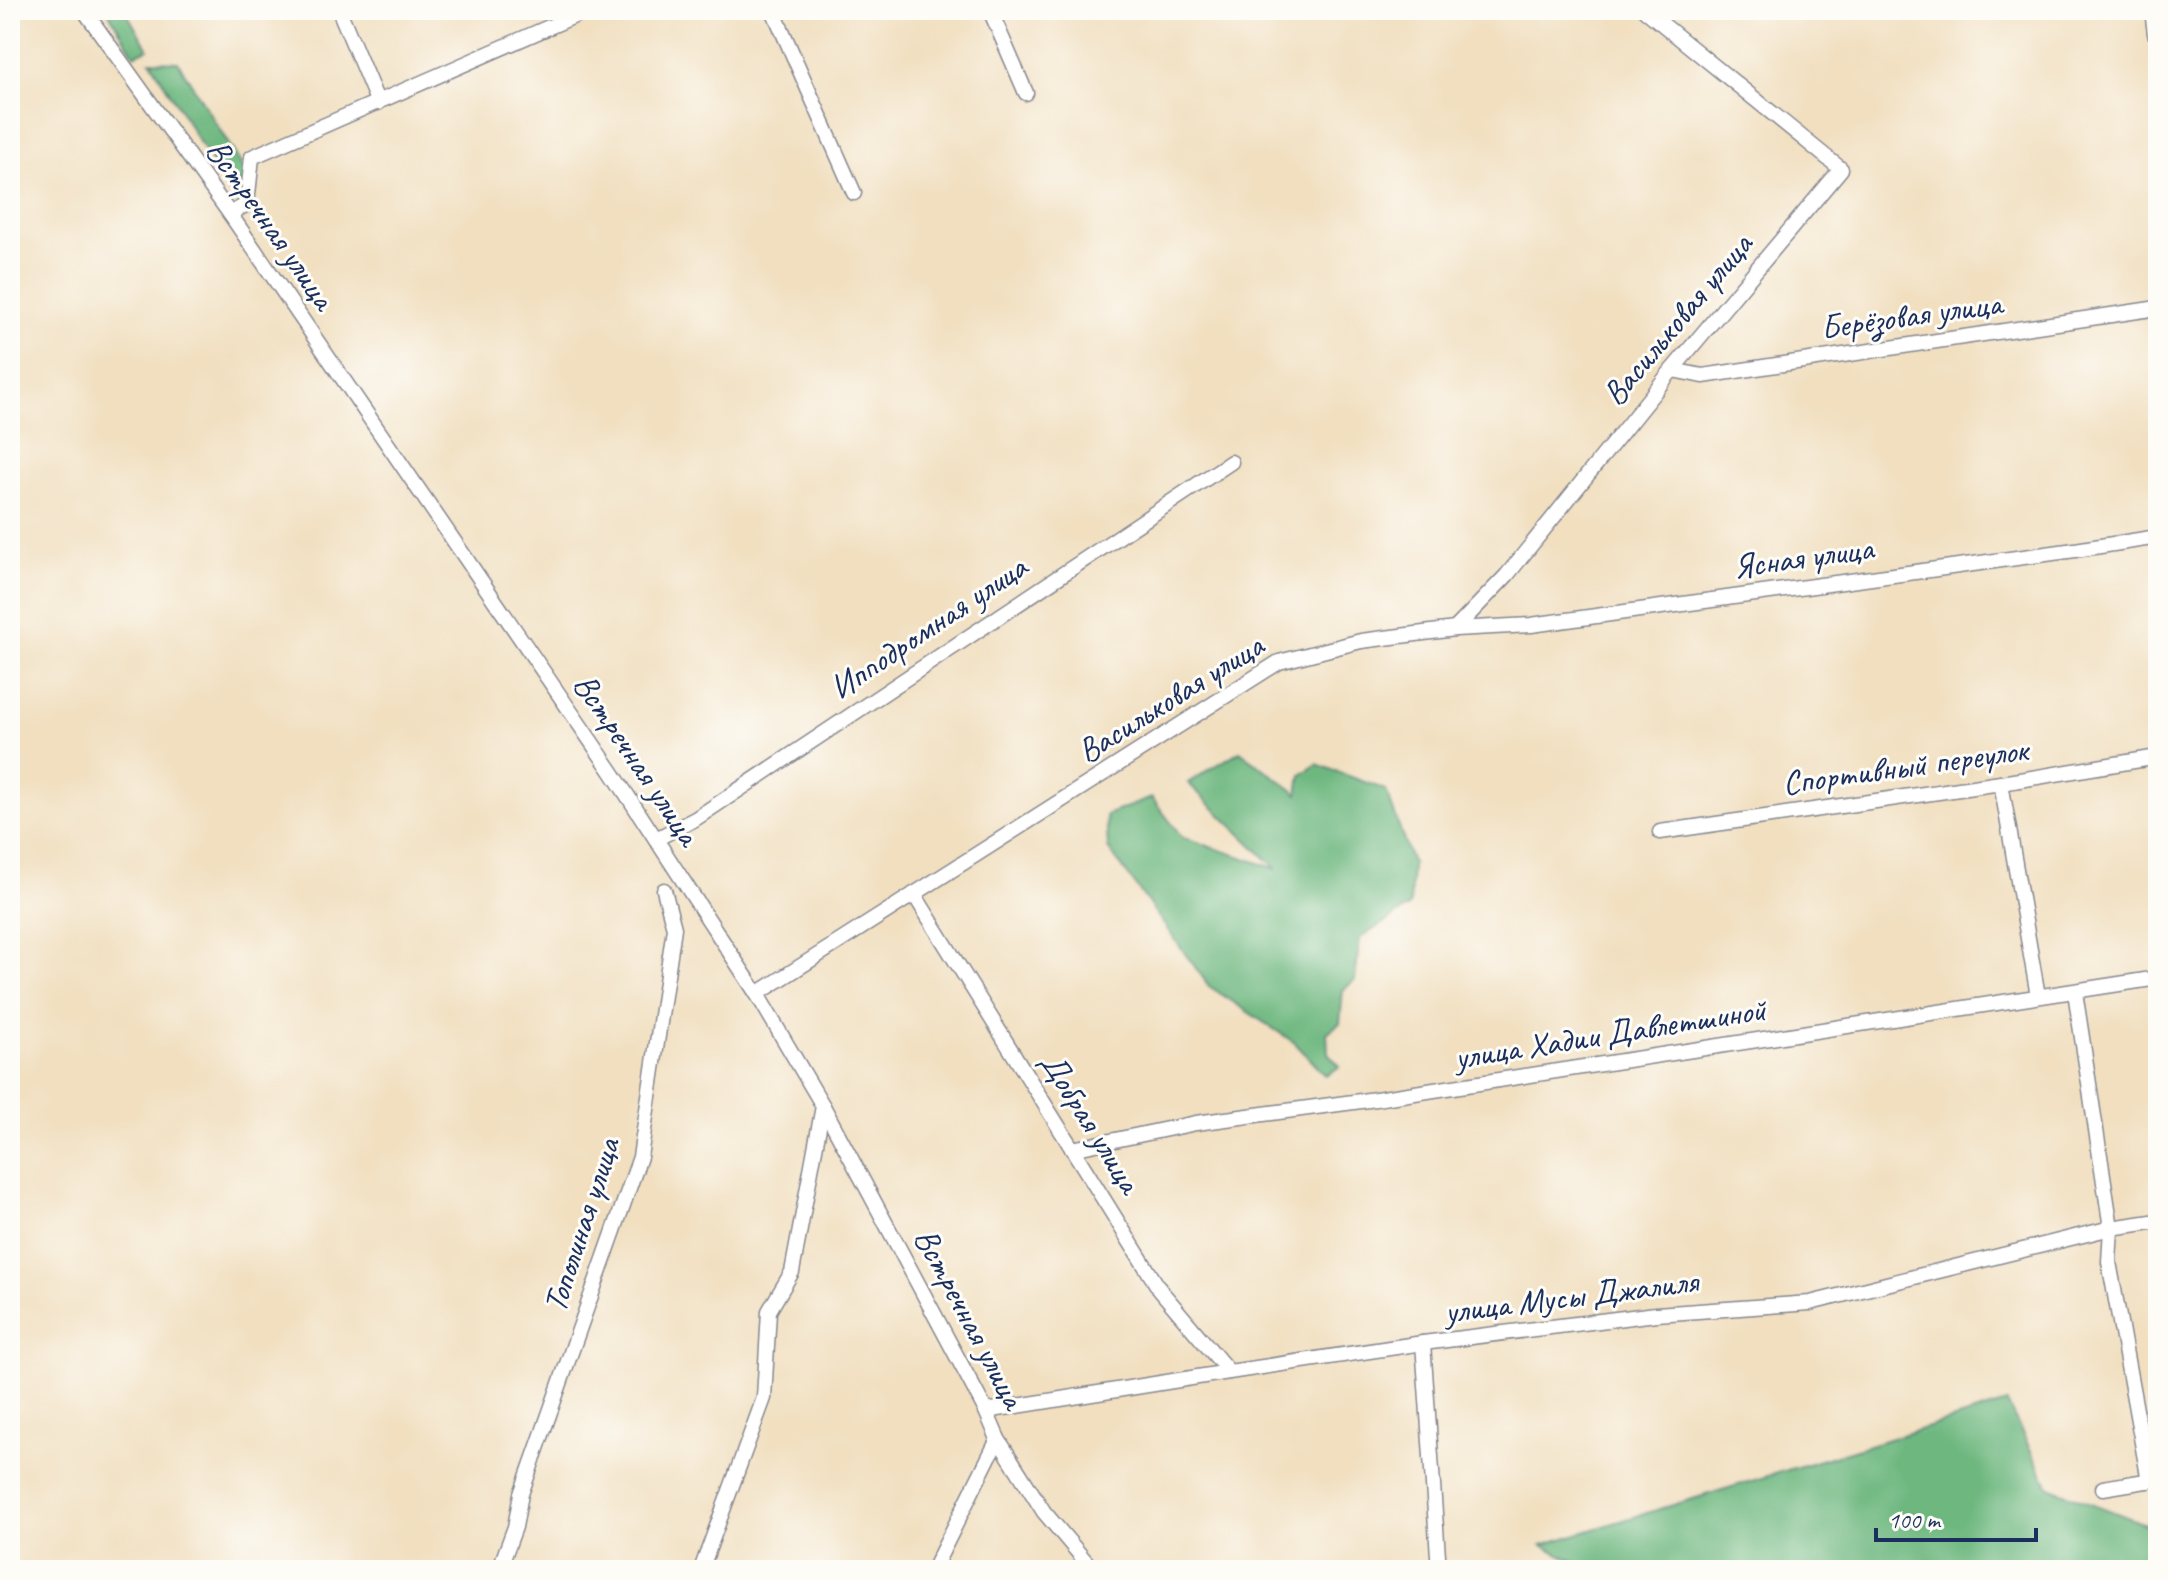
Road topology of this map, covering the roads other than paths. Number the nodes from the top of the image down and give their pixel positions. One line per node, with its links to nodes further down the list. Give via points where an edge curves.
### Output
1 (84, 10): 13 (street, Встречная улица)
2 (339, 10): 11 (street)
3 (588, 10): 8 (street)
4 (773, 10): 12 (street)
5 (990, 10): 10 (street)
6 (1645, 10): 15 (street, Васильковая улица, via 1841,169)
7 (2152, 10): 9 (street)
8 (564, 15): 11 (street)
9 (2155, 34)
10 (1026, 93)
11 (378, 103): 13 (street, via 252,157 247,204)
12 (854, 193)
13 (230, 214): 22 (street, Встречная улица)
14 (2158, 308): 15 (street, Берёзовая улица, via 1703,376)
15 (1672, 370): 18 (street, Васильковая улица, via 1507,575)
16 (1231, 462): 22 (street, Ипподромная улица, via 708,810)
17 (2158, 537): 18 (street, Ясная улица, via 1531,625)
18 (1455, 629): 24 (street, Васильковая улица, via 1361,641 1279,662)
19 (2158, 757): 20 (street, Спортивный переулок)
20 (2001, 783): 21 (street, Спортивный переулок); 28 (street)
21 (1660, 832)
22 (656, 839): 27 (street, Встречная улица)
23 (664, 890): 39 (street, Тополиная улица, via 674,928 640,1157)
24 (914, 894): 27 (street, Васильковая улица); 30 (street, Добрая улица)
25 (2158, 978): 26 (street, улица Хадии Давлетшиной)
26 (2075, 992): 28 (street, улица Хадии Давлетшиной); 32 (street)
27 (757, 994): 29 (street, Встречная улица)
28 (2038, 996): 30 (street, улица Хадии Давлетшиной, via 1196,1123)
29 (823, 1106): 35 (street, Встречная улица); 40 (street, via 792,1272 769,1311 764,1398)
30 (1072, 1149): 34 (street, Добрая улица, via 1160,1290)
31 (2158, 1221): 32 (street, улица Мусы Джалиля)
32 (2111, 1228): 33 (street, улица Мусы Джалиля, via 1810,1303 1656,1314); 37 (street, via 2109,1262)
33 (1423, 1343): 34 (street, улица Мусы Джалиля); 43 (street)
34 (1229, 1372): 35 (street, улица Мусы Джалиля)
35 (986, 1411): 36 (street, Встречная улица)
36 (998, 1439): 41 (street); 42 (street, Встречная улица, via 1044,1512)
37 (2154, 1480): 38 (street)
38 (2103, 1488)
39 (499, 1570)
40 (701, 1570)
41 (933, 1570)
42 (1093, 1570)
43 (1439, 1570)

